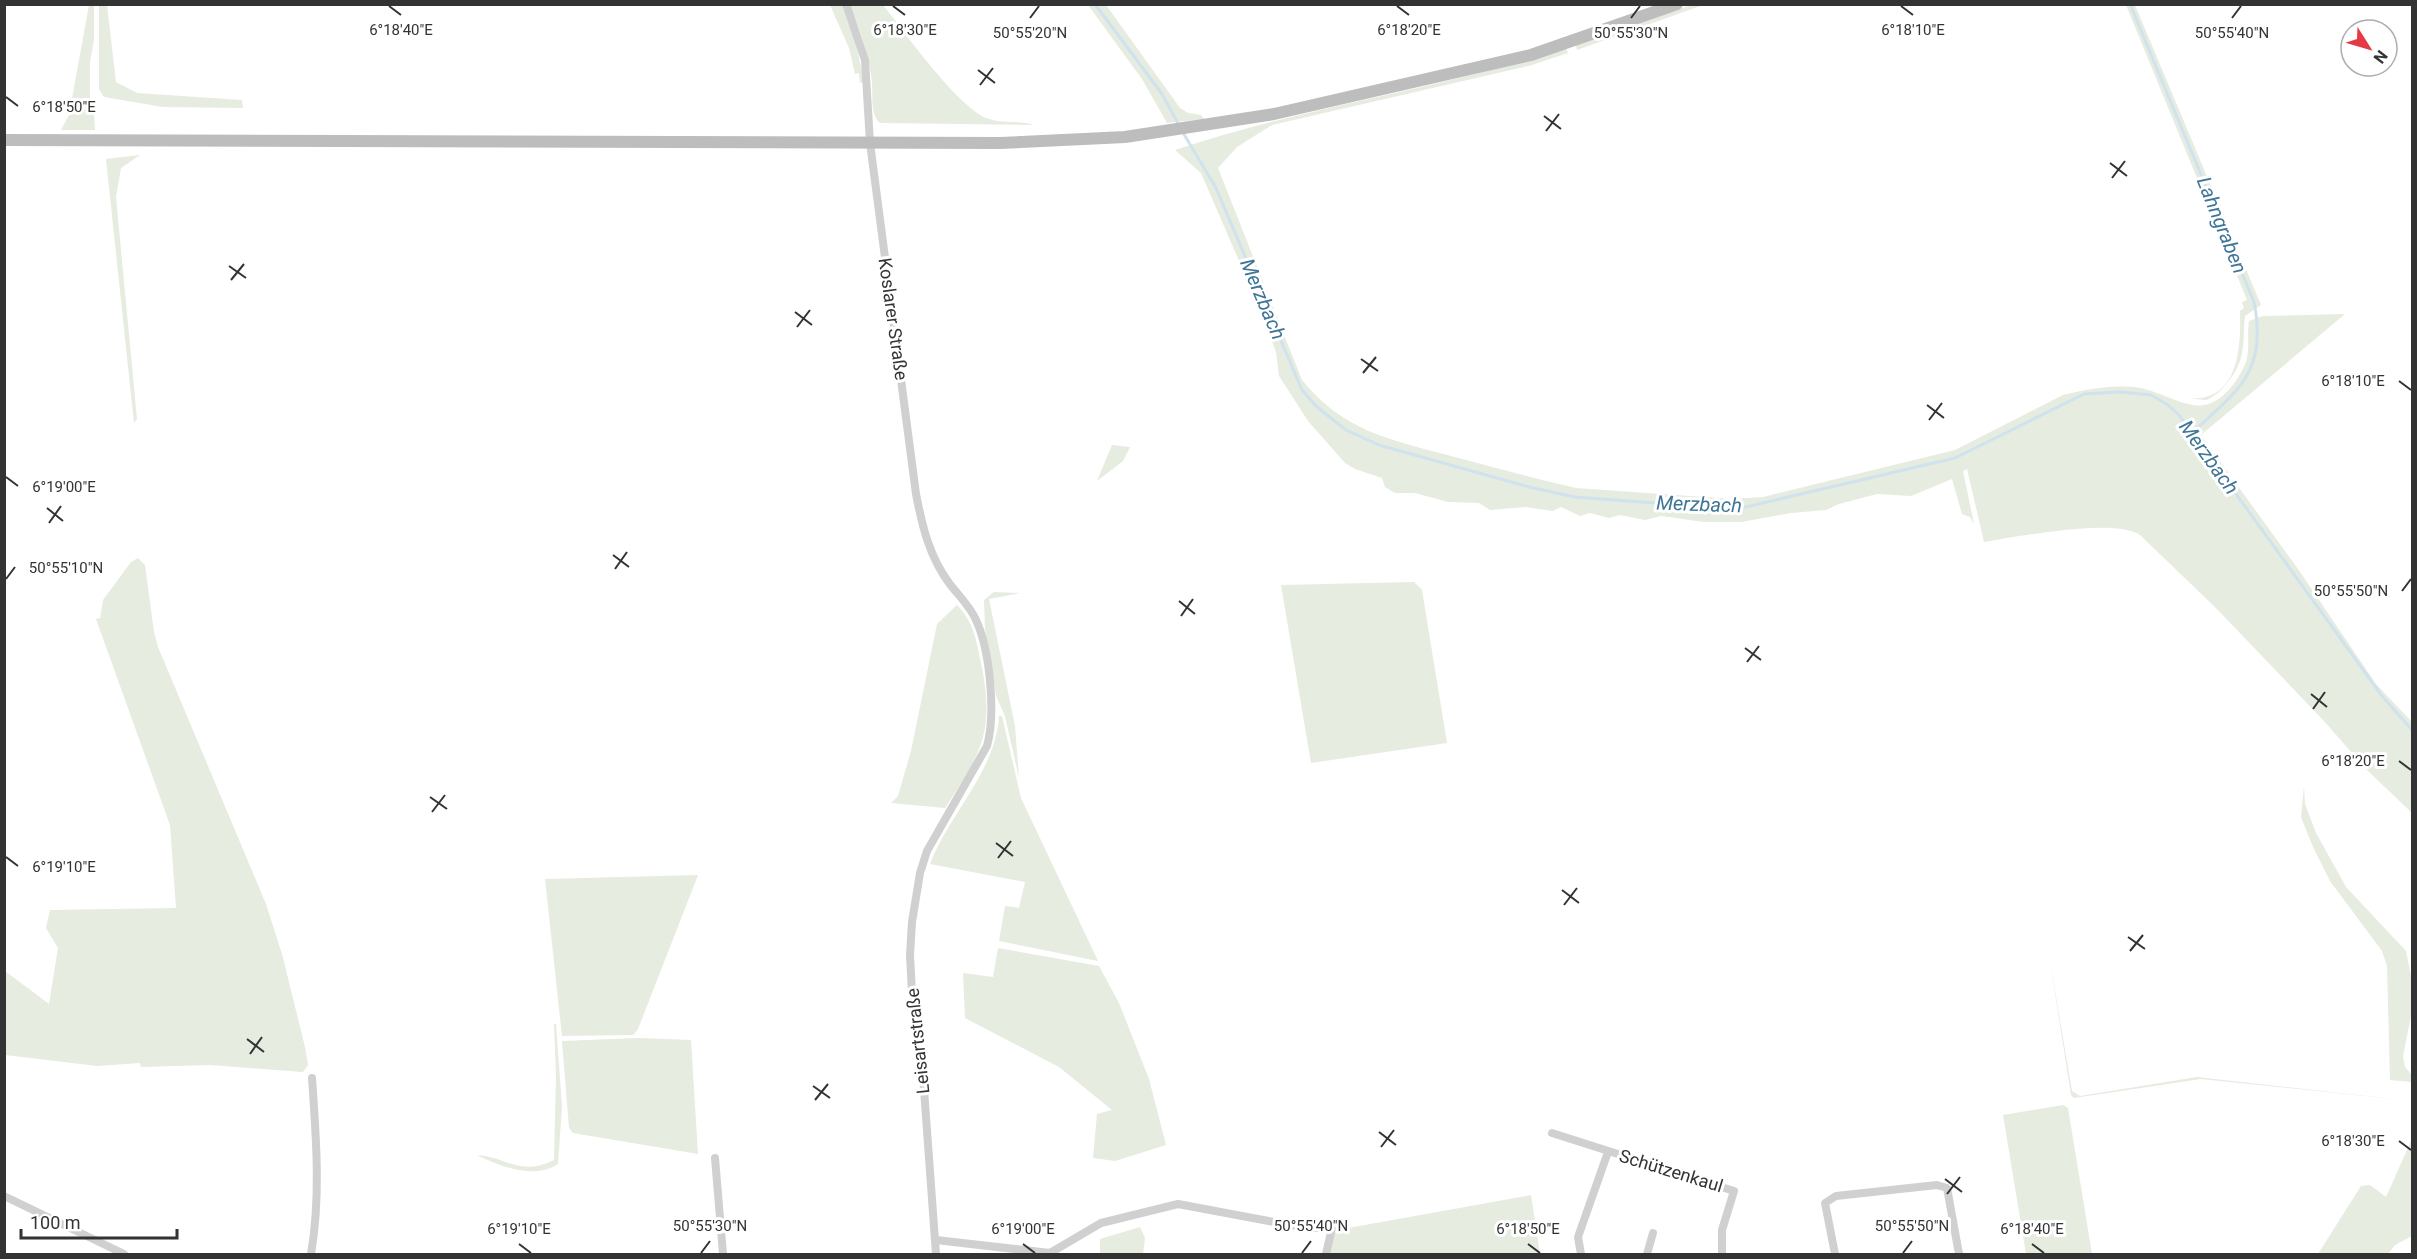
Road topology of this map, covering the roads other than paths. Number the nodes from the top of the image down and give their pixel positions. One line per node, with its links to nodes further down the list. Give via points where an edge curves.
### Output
1 (846, 4): 4 (street, Koslarer Straße, via 865,60)
2 (1677, 4): 4 (main road, via 1512,60 1274,114 1194,128 1053,141)
3 (4, 140): 4 (main road)
4 (870, 143): 5 (street, Koslarer Straße, via 924,532 943,573)
5 (977, 621): 12 (street, Leisartstraße, via 992,696 992,727 979,763 938,831 920,873 910,955)
6 (312, 1078): 14 (street, via 317,1155)
7 (1552, 1133): 8 (street, Schützenkaul)
8 (1608, 1152): 19 (street, Schützenkaul, via 1578,1237); 21 (street, Schützenkaul, via 1734,1191 1722,1230)
9 (715, 1158): 15 (street)
10 (4, 1196): 13 (street)
11 (1653, 1233): 20 (street)
12 (936, 1240): 16 (street, Leisartstraße); 17 (street)
13 (124, 1254)
14 (311, 1254)
15 (723, 1254)
16 (936, 1254)
17 (1050, 1254): 18 (street, via 1101,1223 1178,1204 1306,1228 1332,1228)
18 (1326, 1254)
19 (1581, 1254)
20 (1647, 1254)
21 (1722, 1254)
22 (1835, 1254): 23 (street, via 1825,1203 1836,1196 1937,1185 1947,1188 1951,1198)
23 (1959, 1254)

